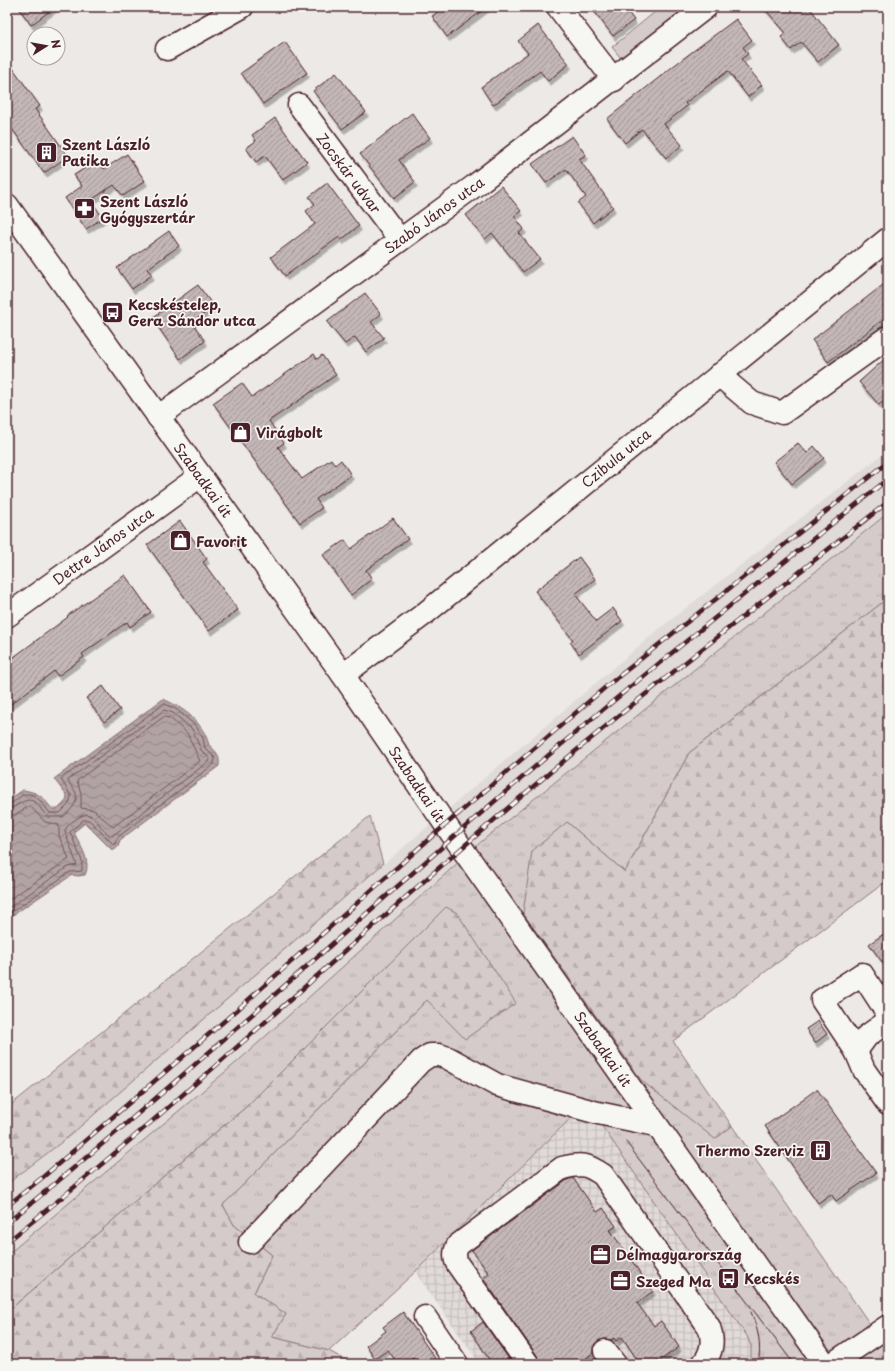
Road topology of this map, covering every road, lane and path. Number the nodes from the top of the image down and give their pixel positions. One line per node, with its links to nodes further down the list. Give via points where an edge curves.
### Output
1 (242, 7): 4 (street)
2 (558, 7): 5 (street)
3 (706, 7): 5 (street, Szabó János utca)
4 (167, 49)
5 (614, 80): 9 (street, Szabó János utca)
6 (299, 105): 9 (street, Zocskár udvar)
7 (7, 205): 12 (street, Szabadkai út)
8 (888, 239): 11 (street, Czibula utca)
9 (400, 240): 12 (street, Szabó János utca)
10 (888, 337): 11 (street, via 782,414 752,403)
11 (719, 375): 15 (street, Czibula utca, via 423,615)
12 (158, 418): 13 (street, Szabadkai út)
13 (200, 476): 14 (street, Dettre János utca); 15 (street, Szabadkai út)
14 (7, 616)
15 (343, 675): 20 (street, Szabadkai út)
16 (888, 1014): 18 (street, via 862,974 822,1000)
17 (888, 1021): 18 (street, via 867,1036)
18 (856, 1051): 19 (street, via 864,1070)
19 (888, 1104)
20 (656, 1125): 21 (street, via 497,1085 448,1058 430,1055 421,1061); 27 (street, Szabadkai út)
21 (250, 1242)
22 (424, 1317): 24 (street)
23 (888, 1326): 28 (street)
24 (457, 1364)
25 (528, 1364): 26 (street, via 458,1265 456,1249 562,1168 577,1164 591,1167 603,1175 708,1326 712,1346)
26 (703, 1364)
27 (825, 1364)
28 (832, 1364)

